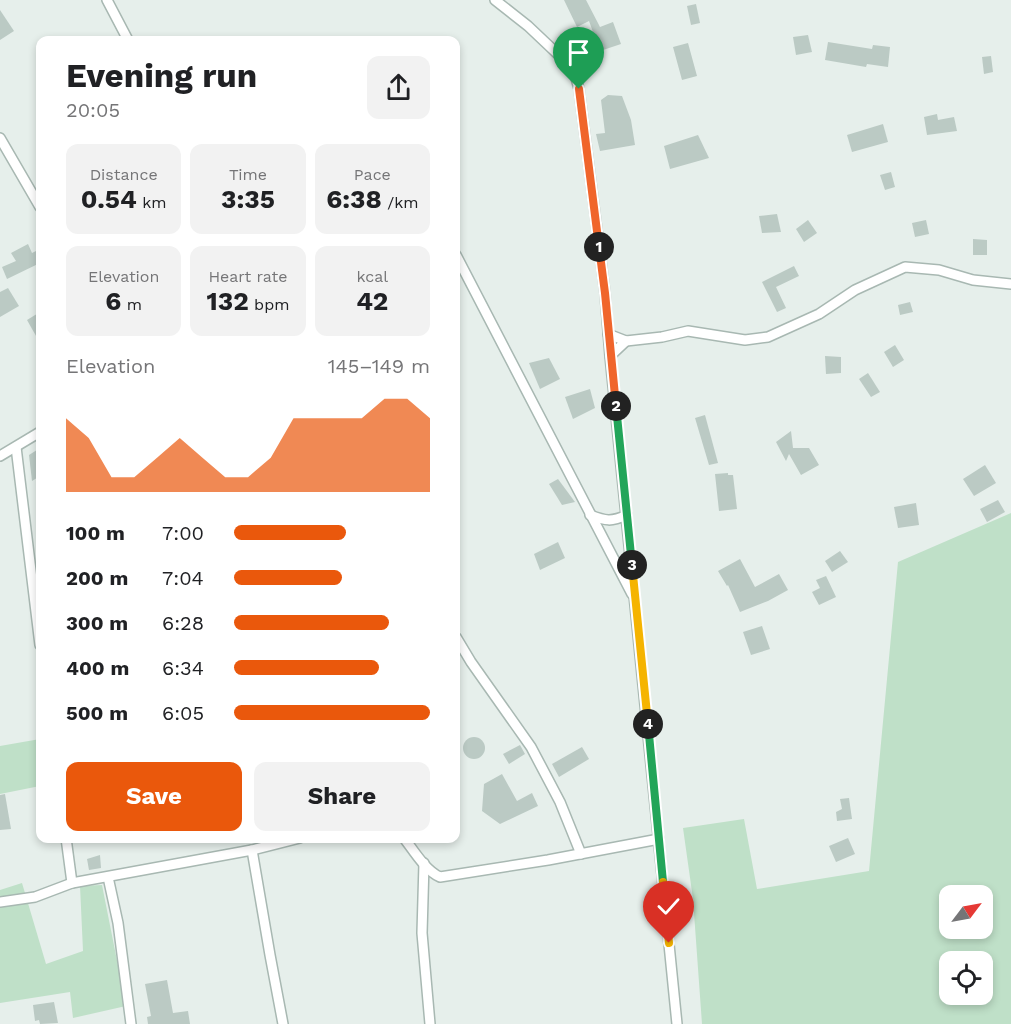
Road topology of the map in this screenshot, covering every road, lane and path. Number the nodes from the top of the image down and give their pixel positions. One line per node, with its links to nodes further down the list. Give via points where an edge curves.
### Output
1 (107, 0): 3 (street)
2 (495, 0): 8 (street, via 574,71)
3 (126, 36)
4 (0, 138): 5 (street)
5 (36, 200)
6 (460, 263): 14 (street)
7 (1011, 284): 9 (street, via 905,267 768,337 745,340 688,331)
8 (608, 334): 9 (street); 10 (street)
9 (626, 340): 10 (street)
10 (610, 356): 15 (street)
11 (36, 434): 12 (street)
12 (16, 447): 13 (street); 17 (street)
13 (0, 456)
14 (590, 515): 15 (street, via 607,521); 16 (street)
15 (627, 515): 16 (street)
16 (636, 600): 19 (street)
17 (36, 612)
18 (460, 644): 24 (street, via 531,747)
19 (659, 839): 24 (street); 32 (street)
20 (67, 843): 27 (street)
21 (280, 843): 23 (street)
22 (408, 843): 25 (street)
23 (252, 850): 26 (street); 30 (street)
24 (581, 854): 25 (street, via 440,877)
25 (424, 863): 31 (street, via 422,933)
26 (108, 878): 27 (street); 29 (street, via 118,923)
27 (72, 883): 28 (street, via 35,897)
28 (0, 902)
29 (130, 1024)
30 (283, 1024)
31 (430, 1024)
32 (677, 1024)

